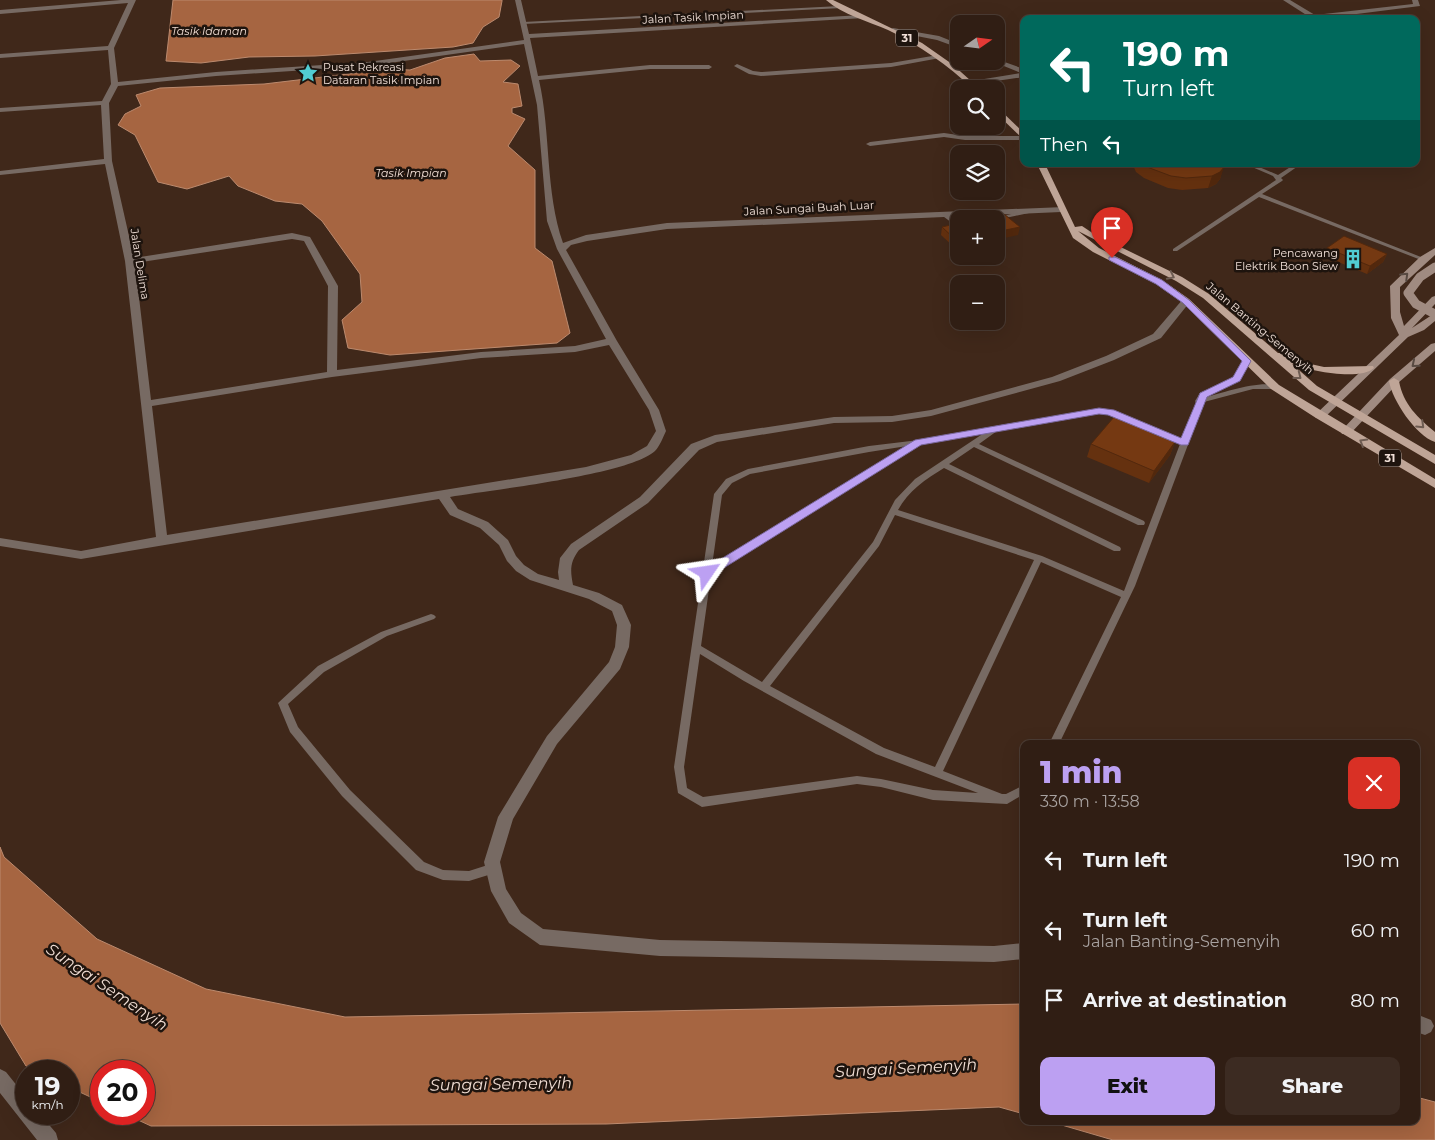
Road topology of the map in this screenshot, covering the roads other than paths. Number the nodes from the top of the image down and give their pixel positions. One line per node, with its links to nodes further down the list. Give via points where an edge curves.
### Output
1 (518, 0): 11 (street)
2 (829, 0): 6 (main road, 31)
3 (1286, 0): 8 (street)
4 (1415, 0): 9 (street, via 1417,6)
5 (133, 1): 7 (street); 15 (street)
6 (840, 7): 10 (main road, 31); 11 (lane)
7 (0, 12)
8 (1311, 15)
9 (1332, 15)
10 (862, 17): 12 (main road, 31); 13 (street, Jalan Tasik Impian)
11 (523, 23): 13 (street)
12 (893, 30): 14 (street, via 934,36); 17 (main road, 31)
13 (526, 39): 23 (street); 26 (street, Jalan Tasik Impian, via 368,64)
14 (950, 42)
15 (111, 48): 16 (street); 26 (street)
16 (0, 56)
17 (938, 57): 19 (street, via 891,65 760,74); 24 (main road, 31)
18 (1005, 65): 21 (street)
19 (737, 66)
20 (709, 67): 23 (street, via 650,67)
21 (1020, 71)
22 (1020, 74): 25 (street)
23 (535, 78): 46 (street, via 541,105 551,221)
24 (967, 80)
25 (998, 80)
26 (115, 84): 27 (street)
27 (105, 103): 28 (street); 33 (street, Jalan Delima)
28 (0, 110)
29 (1005, 118): 30 (main road)
30 (1020, 134)
31 (1020, 138): 32 (street, via 944,135)
32 (870, 144)
33 (108, 160): 37 (street); 50 (street, Jalan Delima)
34 (1042, 167): 40 (main road, Jalan Banting-Semenyih / 31)
35 (1256, 167): 38 (lane)
36 (1293, 167): 38 (lane)
37 (0, 172)
38 (1278, 176): 39 (lane, via 1279,182)
39 (1259, 195): 47 (lane); 49 (lane)
40 (1061, 209): 41 (street, Jalan Sungai Buah Luar); 45 (main road, Jalan Banting-Semenyih / 31)
41 (1037, 210): 42 (street, Jalan Sungai Buah Luar); 43 (lane)
42 (942, 213): 44 (lane); 46 (street, Jalan Sungai Buah Luar, via 667,226 586,238 568,243)
43 (1005, 217)
44 (950, 219)
45 (1067, 220): 53 (main road, Jalan Banting-Semenyih / 31, via 1076,236 1096,250 1159,282); 57 (main road, Jalan Banting-Semenyih / 31, one-way to 57, via 1091,236 1206,296)
46 (561, 249): 56 (street)
47 (1175, 250)
48 (1435, 251): 49 (main road)
49 (1423, 259): 55 (main road, one-way to 49, via 1396,320 1395,286)
50 (130, 261): 61 (street, via 292,236 307,239 333,286); 66 (street, Jalan Delima)
51 (1435, 267): 54 (main road, bridge, via 1420,277 1408,293 1416,304)
52 (1435, 299): 55 (main road, via 1410,323)
53 (1186, 302): 59 (main road, Jalan Banting-Semenyih / 31); 86 (street, via 1156,336 1056,379 892,419 834,420 703,442 644,500 575,547 566,558)
54 (1435, 315): 55 (main road, via 1421,328)
55 (1404, 335): 60 (main road)
56 (612, 341): 61 (street, via 575,349 481,355); 78 (street, via 654,410 661,431 651,448 635,458 586,470)
57 (1260, 342): 60 (main road, via 1307,368 1347,371); 65 (main road, Jalan Banting-Semenyih / 31, one-way to 65, via 1288,369)
58 (1435, 346): 62 (main road, one-way to 62)
59 (1247, 361): 63 (main road, Jalan Banting-Semenyih / 31); 64 (lane, via 1236,378 1203,395)
60 (1369, 368): 65 (main road)
61 (332, 374): 66 (street)
62 (1394, 380): 68 (main road); 71 (main road, one-way to 71, via 1395,390 1405,408)
63 (1275, 387): 64 (lane, via 1253,387); 67 (main road, Jalan Banting-Semenyih / 31)
64 (1199, 401): 73 (lane)
65 (1335, 402): 67 (main road); 68 (main road, Jalan Banting-Semenyih / 31)
66 (146, 404): 81 (street, Jalan Delima)
67 (1320, 416): 70 (main road, Jalan Banting-Semenyih / 31)
68 (1360, 417): 70 (main road); 75 (main road, Jalan Banting-Semenyih / 31)
69 (996, 428): 72 (lane); 73 (lane, via 1099,411 1111,412); 74 (lane)
70 (1346, 432): 77 (main road, Jalan Banting-Semenyih / 31, one-way to 70)
71 (1435, 438)
72 (919, 442): 85 (lane); 85 (lane, via 748,472 729,481 718,494)
73 (1184, 443): 87 (lane)
74 (974, 444): 76 (lane); 80 (lane)
75 (1435, 460)
76 (943, 464): 79 (lane, via 918,482 898,502); 83 (lane)
77 (1435, 484)
78 (442, 495): 81 (street); 86 (street, via 454,512 491,531 520,568 534,577)
79 (894, 512): 84 (lane); 90 (lane, via 876,544)
80 (1142, 523)
81 (162, 540): 82 (street, via 81,555)
82 (0, 542)
83 (1117, 549)
84 (1039, 558): 87 (lane); 92 (lane)
85 (707, 573): 89 (lane)
86 (567, 588): 95 (street, via 594,596 617,608 624,625 622,647 615,665 552,740 506,817 492,862)
87 (1126, 596): 91 (lane)
88 (431, 617): 95 (lane, via 384,634 321,669 284,703 294,729 346,793 420,866 443,875 469,876)
89 (696, 647): 90 (lane); 94 (lane, via 679,767 682,790 702,802 857,780 933,795)
90 (764, 687): 92 (lane, via 880,751)
91 (1056, 740)
92 (937, 773): 94 (lane)
93 (1020, 791): 94 (lane)
94 (1007, 799)
95 (494, 868): 96 (street, via 499,891 515,918 540,937 660,948 994,954)
96 (1020, 951)
97 (0, 1078): 98 (street)
98 (15, 1097)
99 (37, 1125): 100 (street)
100 (49, 1140)

